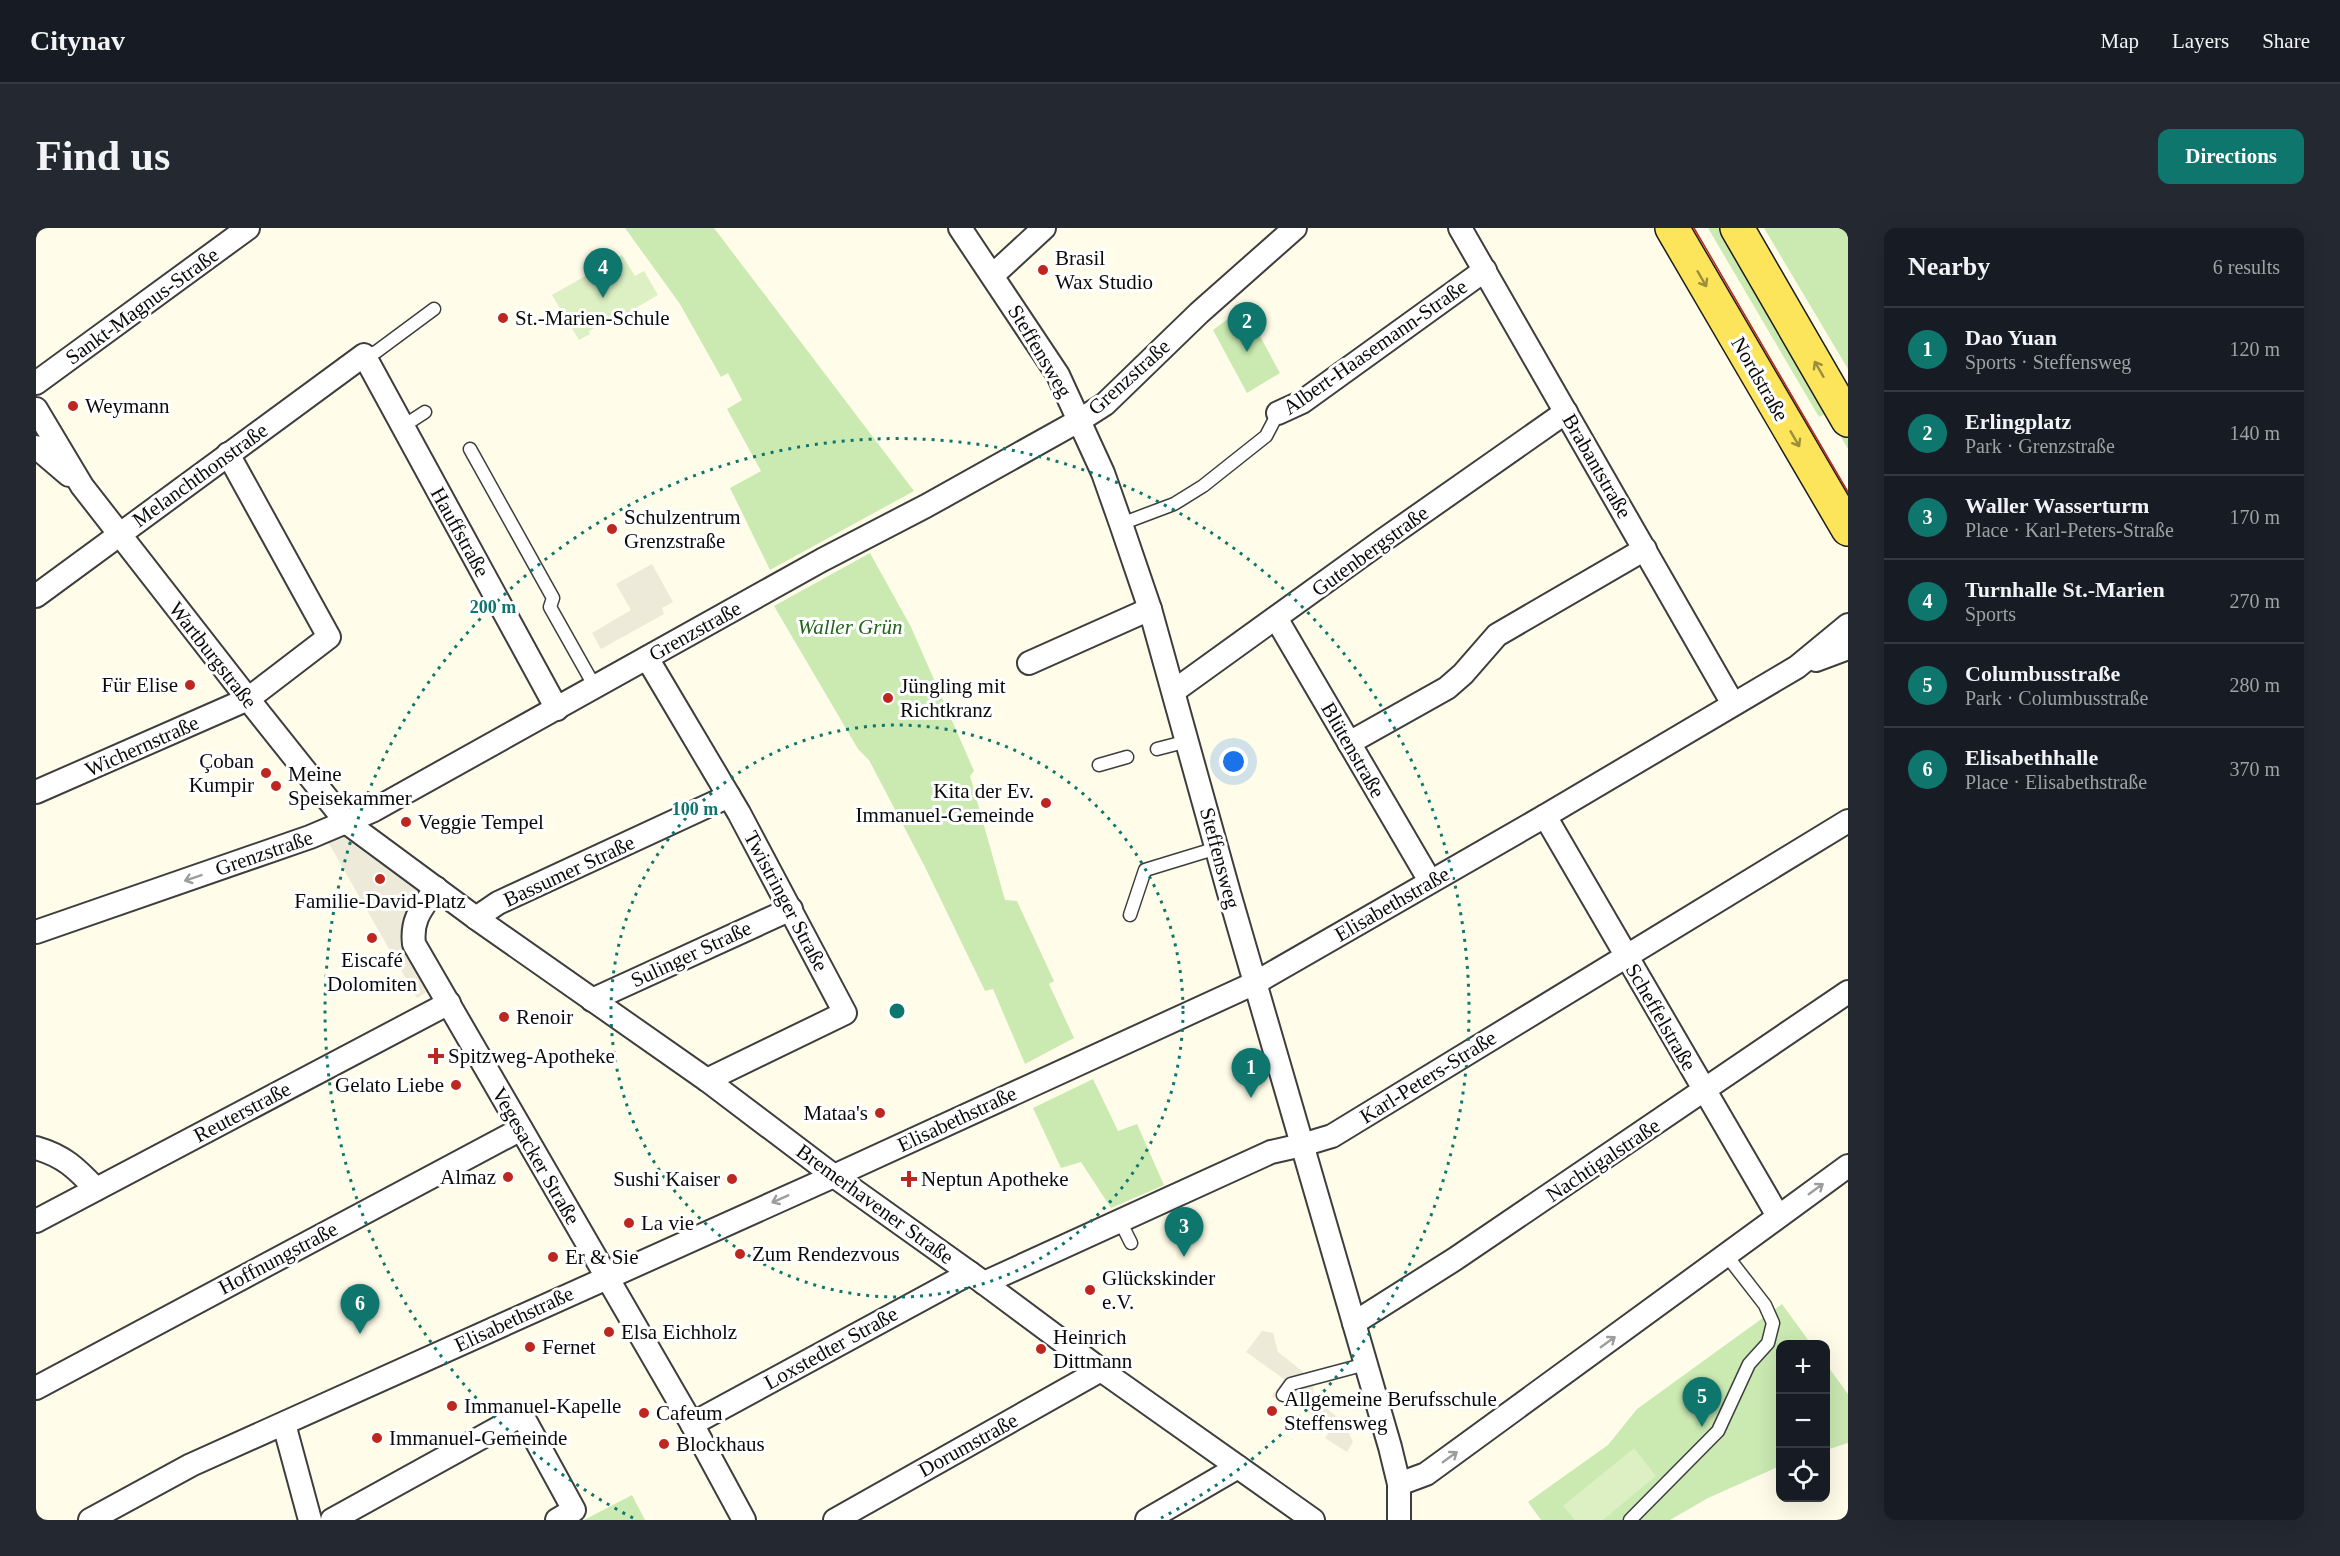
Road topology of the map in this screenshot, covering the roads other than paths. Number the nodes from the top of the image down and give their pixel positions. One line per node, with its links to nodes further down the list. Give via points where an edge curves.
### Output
1 (248, 228): 12 (street, Sankt-Magnus-Straße)
2 (960, 228): 9 (street, Steffensweg)
3 (1044, 228): 9 (street)
4 (1295, 228): 17 (street, Grenzstraße, via 1105,404)
5 (1461, 228): 8 (street, Brabantstraße)
6 (1672, 228): 25 (main road, Nordstraße, one-way to 25)
7 (1737, 228): 18 (main road, one-way to 7)
8 (1485, 270): 15 (street, Brabantstraße); 16 (street, Albert-Haasemann-Straße, via 1302,402)
9 (993, 275): 17 (street, Steffensweg, via 1058,375)
10 (434, 309): 11 (lane, via 376,352)
11 (364, 355): 19 (street, Hauffstraße); 22 (street, Melanchthonstraße)
12 (36, 383)
13 (36, 409): 23 (street, Wartburgstraße)
14 (425, 412): 19 (lane)
15 (1566, 412): 27 (street, Brabantstraße); 30 (street, Gutenbergstraße)
16 (1278, 413): 24 (lane, Albert-Haasemann-Straße, via 1266,436 1203,486 1174,504)
17 (1080, 420): 24 (street, Steffensweg); 33 (street, Grenzstraße)
18 (1848, 420)
19 (402, 427): 40 (street, Hauffstraße)
20 (36, 447): 23 (street, Wartburgstraße)
21 (470, 449): 36 (lane, via 553,598 550,607)
22 (228, 454): 26 (street, Melanchthonstraße); 38 (street, Wichernstraße, via 329,637)
23 (82, 486): 26 (street, Wartburgstraße)
24 (1121, 524): 29 (street, Steffensweg)
25 (1848, 529)
26 (119, 533): 28 (street, Melanchthonstraße); 38 (street, Wartburgstraße)
27 (1645, 549): 39 (street, Brabantstraße); 42 (street, via 1497,635 1447,688)
28 (36, 596)
29 (1150, 609): 34 (street); 37 (street, Steffensweg)
30 (1275, 618): 37 (street, Gutenbergstraße); 42 (street, Blütenstraße)
31 (1848, 625): 35 (street, Elisabethstraße)
32 (1848, 648): 35 (street, Elisabethstraße)
33 (647, 658): 36 (street, Grenzstraße); 47 (street, Twistringer Straße)
34 (1029, 663)
35 (1797, 667): 39 (street, Elisabethstraße)
36 (595, 687): 40 (street, Grenzstraße)
37 (1174, 691): 41 (street, Steffensweg)
38 (248, 699): 46 (street, Wichernstraße); 50 (street, Wartburgstraße)
39 (1733, 704): 48 (street, Elisabethstraße)
40 (557, 709): 50 (street, Grenzstraße)
41 (1188, 741): 43 (lane); 51 (street, Steffensweg)
42 (1348, 743): 52 (street, Blütenstraße)
43 (1157, 749)
44 (1127, 757): 45 (lane)
45 (1099, 765)
46 (36, 792)
47 (729, 796): 54 (street, Twistringer Straße); 56 (street, Bassumer Straße, via 498,903)
48 (1545, 816): 52 (street, Elisabethstraße); 58 (street, Scheffelstraße)
49 (1848, 821): 58 (street, Karl-Peters-Straße)
50 (346, 822): 53 (street); 57 (street, Grenzstraße, one-way to 57)
51 (1217, 848): 55 (lane, via 1144,870); 59 (street, Steffensweg)
52 (1430, 881): 59 (street, Elisabethstraße)
53 (436, 888): 56 (street, Bremerhavener Straße); 62 (street, Vegesacker Straße, via 412,928 414,944)
54 (791, 909): 61 (street, Sulinger Straße); 63 (street, Twistringer Straße, via 845,1013)
55 (1130, 915)
56 (476, 918): 61 (street, Bremerhavener Straße)
57 (36, 932)
58 (1625, 956): 64 (street, Scheffelstraße); 66 (street, Karl-Peters-Straße, via 1332,1136)
59 (1255, 982): 66 (street, Steffensweg); 69 (street, Elisabethstraße)
60 (1848, 992): 64 (street, Nachtigalstraße)
61 (592, 1000): 63 (street, Bremerhavener Straße)
62 (449, 1003): 65 (street, Vegesacker Straße); 70 (street, Reuterstraße)
63 (708, 1080): 69 (street, Bremerhavener Straße)
64 (1704, 1091): 71 (street, Scheffelstraße); 78 (street, Nachtigalstraße)
65 (521, 1129): 76 (street, Vegesacker Straße); 81 (street, Hoffnungstraße)
66 (1302, 1145): 73 (street, Karl-Peters-Straße, via 1271,1152); 78 (street, Steffensweg)
67 (36, 1148): 70 (street, via 75,1166)
68 (1848, 1166): 71 (street, one-way to 68)
69 (834, 1176): 76 (street, Elisabethstraße, one-way to 76); 77 (street, Bremerhavener Straße)
70 (96, 1189): 72 (street, Reuterstraße)
71 (1778, 1216): 75 (street)
72 (36, 1221)
73 (1120, 1221): 74 (lane); 77 (street, Karl-Peters-Straße)
74 (1131, 1243)
75 (1727, 1256): 86 (street, one-way to 75, via 1426,1474); 96 (lane, via 1765,1305 1773,1323 1767,1343 1749,1364 1718,1431)
76 (605, 1277): 83 (street, Elisabethstraße); 84 (street, Vegesacker Straße)
77 (977, 1278): 80 (street, Bremerhavener Straße); 84 (street, Loxstedter Straße)
78 (1354, 1323): 79 (street, Steffensweg)
79 (1366, 1364): 82 (lane, via 1291,1384); 86 (street, Steffensweg)
80 (1101, 1370): 85 (street, Bremerhavener Straße); 92 (street, Dorumstraße)
81 (36, 1388)
82 (1282, 1395)
83 (284, 1424): 88 (street, Elisabethstraße, via 191,1465); 89 (street)
84 (692, 1424): 91 (street, Vegesacker Straße)
85 (1238, 1467): 93 (street); 94 (street, Bremerhavener Straße)
86 (1399, 1484): 95 (street, Steffensweg)
87 (566, 1515): 90 (street, via 522,1415)
88 (90, 1520)
89 (310, 1520)
90 (332, 1520)
91 (744, 1520)
92 (835, 1520)
93 (1147, 1520)
94 (1313, 1520)
95 (1399, 1520)
96 (1630, 1520)

